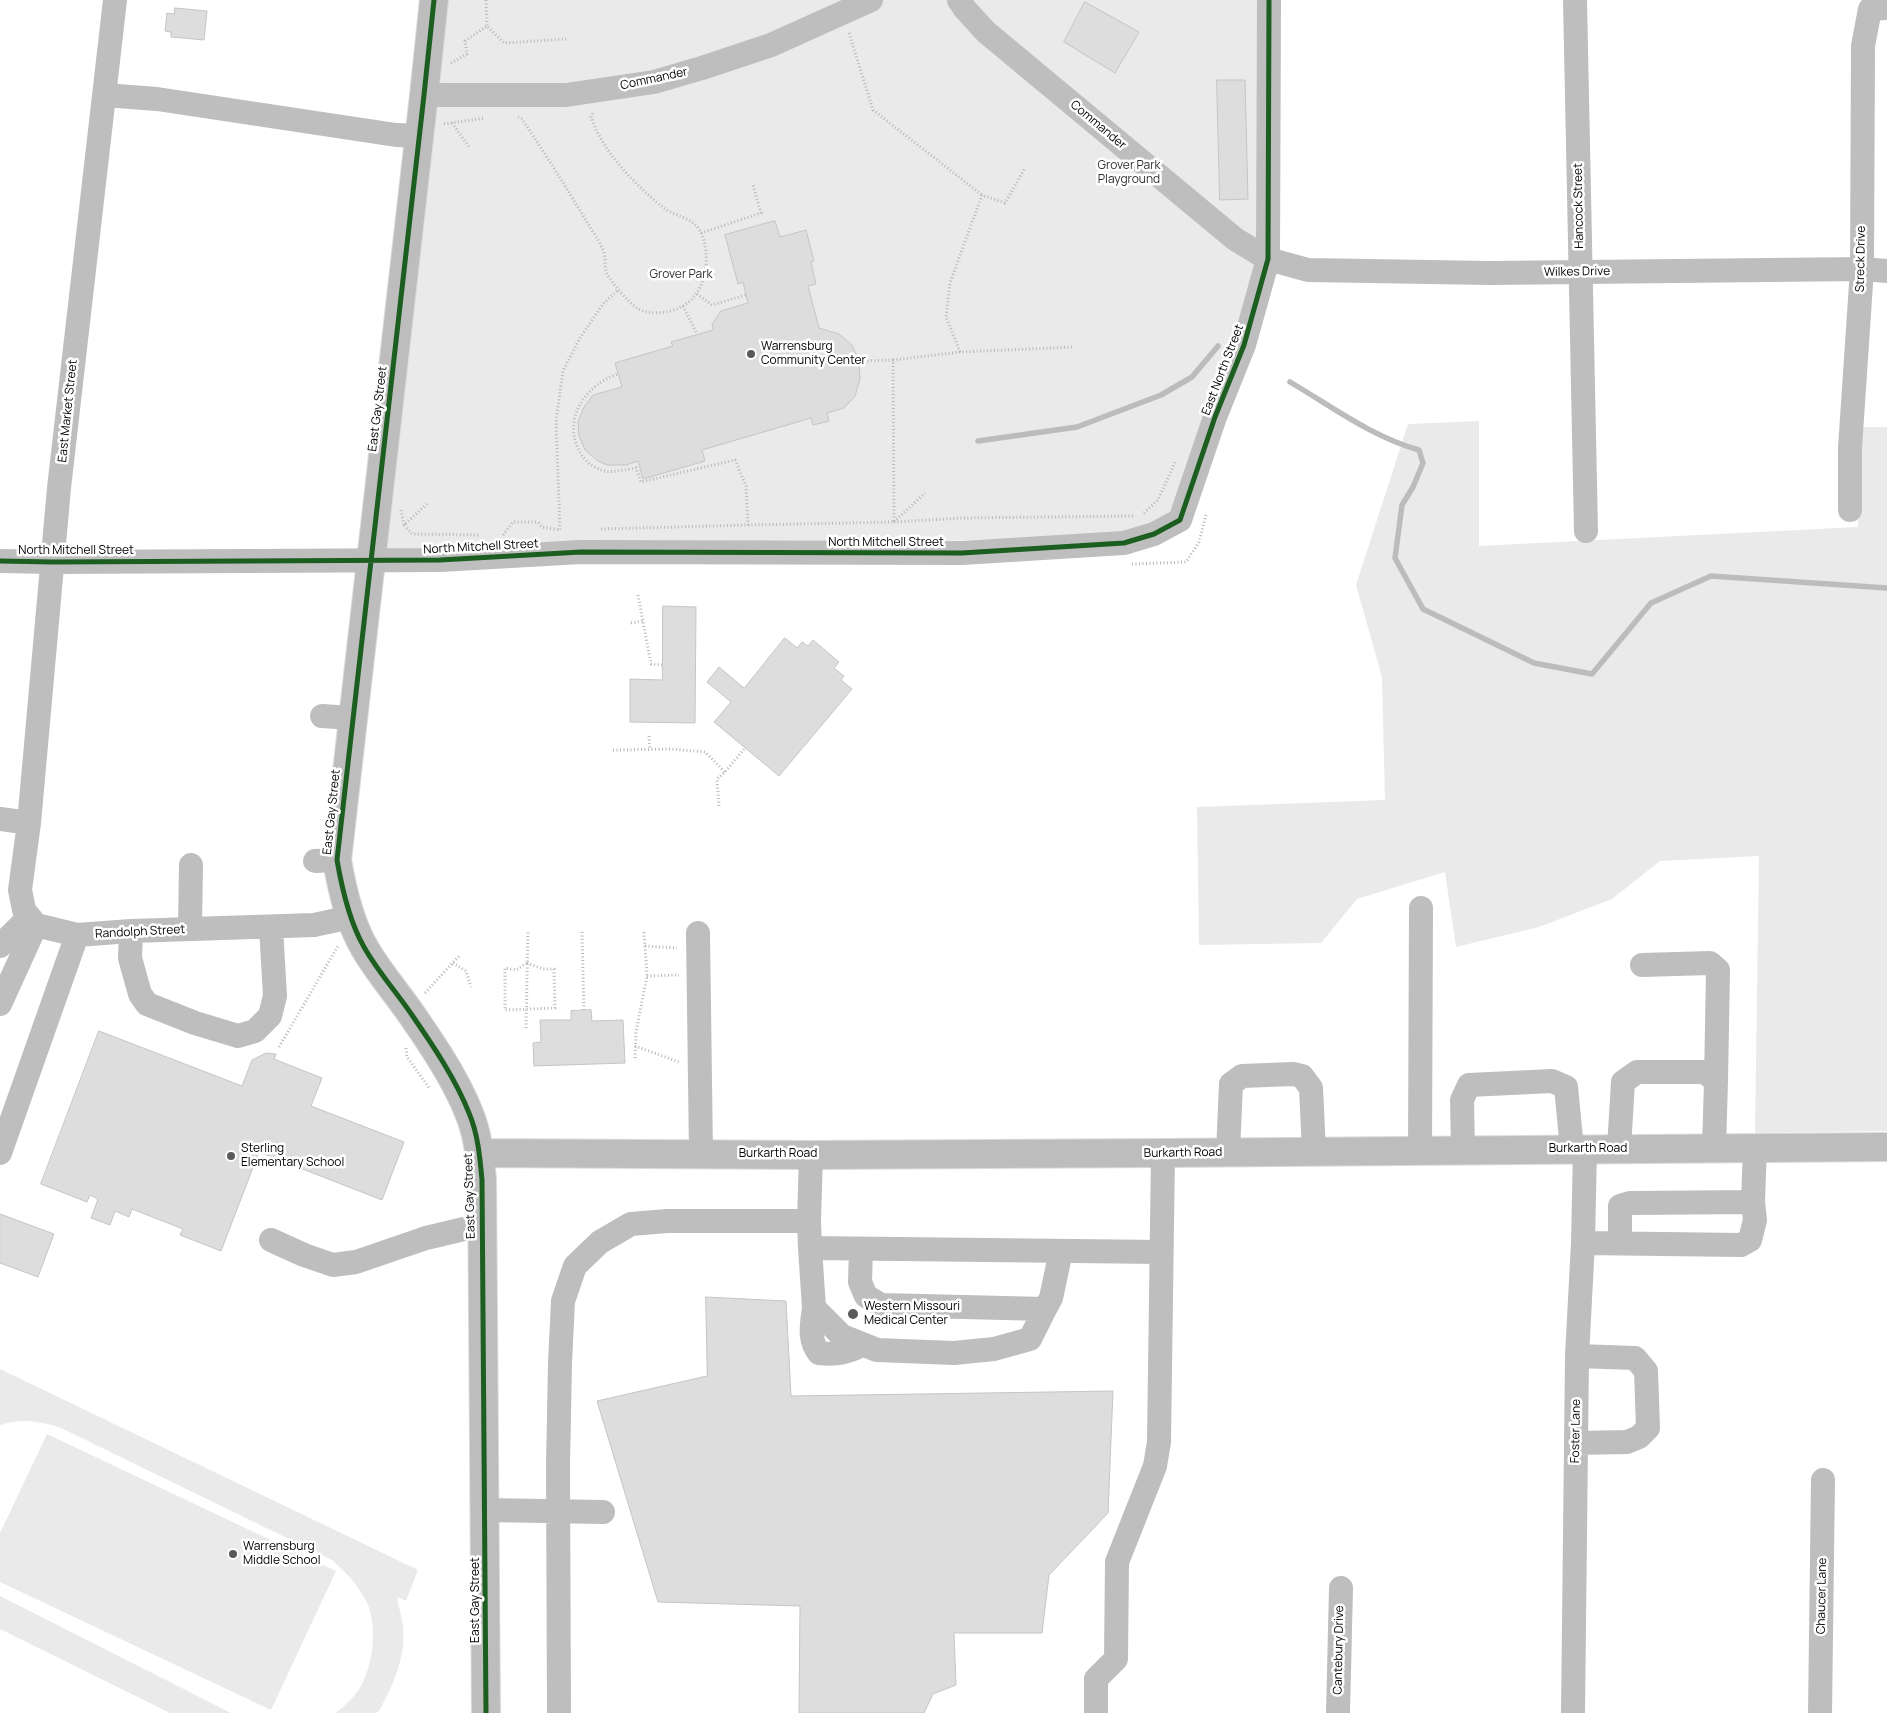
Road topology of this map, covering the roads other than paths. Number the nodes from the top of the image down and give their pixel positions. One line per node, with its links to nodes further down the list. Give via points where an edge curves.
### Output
1 (114, 0): 8 (street, East Market Street)
2 (434, 0): 9 (main road, East Gay Street)
3 (871, 0): 9 (street, Commander, via 771,45 654,82 566,95)
4 (959, 0): 11 (street, Commander, via 1001,44 1235,239)
5 (1269, 0): 11 (street, East North Street)
6 (1575, 0): 14 (street, Hancock Street)
7 (1878, 8): 12 (street, Streck Drive, via 1863,46)
8 (104, 95): 10 (street, via 157,99 396,135); 20 (street, East Market Street)
9 (424, 95): 10 (main road, East Gay Street)
10 (431, 130): 18 (main road, East Gay Street)
11 (1268, 259): 14 (street, Wilkes Drive, via 1308,270); 17 (street, East North Street, via 1244,345 1215,417 1180,520 1154,534 1124,543)
12 (1862, 270): 13 (street, Wilkes Drive); 14 (street, Wilkes Drive); 15 (street, Streck Drive, via 1850,448)
13 (1887, 271)
14 (1580, 272): 16 (street, Hancock Street)
15 (1850, 510)
16 (1586, 531)
17 (962, 554): 18 (street, North Mitchell Street, via 581,552 440,560)
18 (371, 560): 20 (street, North Mitchell Street); 22 (main road, East Gay Street)
19 (0, 561): 20 (street, North Mitchell Street)
20 (53, 562): 24 (street, East Market Street)
21 (322, 716): 22 (street)
22 (352, 718): 27 (main road, East Gay Street, via 326,861 342,889)
23 (0, 819): 24 (street)
24 (29, 823): 28 (street, via 20,890 24,910)
25 (191, 864): 30 (street)
26 (1421, 908): 44 (street)
27 (351, 917): 29 (street, Randolph Street, via 314,925); 48 (main road, East Gay Street, via 371,959 409,1010 449,1073 470,1113)
28 (33, 921): 32 (street, Randolph Street); 34 (street); 36 (street)
29 (271, 927): 30 (street, Randolph Street); 31 (street, via 275,996 270,1016 255,1031 238,1036 147,1004 140,994 130,958)
30 (190, 929): 31 (street, Randolph Street)
31 (131, 931): 32 (street, Randolph Street)
32 (77, 935): 40 (street)
33 (691, 941): 50 (street)
34 (0, 946)
35 (1642, 965): 37 (street, via 1710,963 1718,970)
36 (0, 1004)
37 (1716, 1081): 41 (street, via 1704,1072 1637,1072 1623,1082); 42 (street)
38 (1755, 1147): 39 (main road, Burkarth Road); 42 (main road, Burkarth Road); 52 (street)
39 (1887, 1147)
40 (2, 1148)
41 (1619, 1148): 42 (main road, Burkarth Road); 43 (main road, Burkarth Road)
42 (1714, 1148)
43 (1578, 1149): 45 (main road, Burkarth Road); 45 (street, Foster Lane, via 1566,1087 1552,1081 1469,1085 1462,1100); 56 (street, Foster Lane)
44 (1420, 1150): 45 (main road, Burkarth Road); 46 (main road, Burkarth Road)
45 (1463, 1150)
46 (1314, 1151): 47 (main road, Burkarth Road); 47 (street, via 1311,1088 1302,1076 1293,1074 1242,1076 1231,1084)
47 (1228, 1152): 49 (main road, Burkarth Road)
48 (480, 1153): 50 (main road, Burkarth Road); 54 (main road, East Gay Street)
49 (1163, 1153): 51 (main road, Burkarth Road); 61 (street)
50 (701, 1154): 51 (main road, Burkarth Road)
51 (811, 1155): 53 (street)
52 (1753, 1202): 57 (street, via 1755,1220 1750,1240 1741,1245); 57 (street, via 1630,1203 1620,1206)
53 (809, 1221): 58 (street); 67 (street, via 631,1224 600,1242 575,1266 562,1302)
54 (482, 1225): 55 (street, via 426,1238 356,1262 333,1265); 66 (main road, East Gay Street)
55 (271, 1240)
56 (1583, 1243): 57 (street); 63 (street, Foster Lane)
57 (1620, 1243)
58 (810, 1248): 59 (street); 62 (street, via 814,1308 842,1336 877,1350 954,1353 994,1349 1030,1339)
59 (861, 1249): 60 (street); 62 (street, via 860,1282 866,1296 882,1305)
60 (1061, 1251): 61 (street); 62 (street, via 1051,1298)
61 (1161, 1252): 72 (street, via 1159,1442 1155,1466 1117,1562 1116,1659 1096,1679)
62 (1045, 1309)
63 (1577, 1356): 64 (street, Foster Lane); 64 (street, via 1635,1358 1646,1370 1648,1428 1628,1442)
64 (1576, 1443): 74 (street, Foster Lane)
65 (1823, 1480): 75 (street, Chaucer Lane)
66 (485, 1510): 67 (street); 70 (main road, East Gay Street)
67 (559, 1511): 68 (street); 71 (street)
68 (602, 1512)
69 (1341, 1588): 73 (street, Cantebury Drive)
70 (486, 1713)
71 (559, 1713)
72 (1096, 1713)
73 (1338, 1713)
74 (1573, 1713)
75 (1820, 1713)

